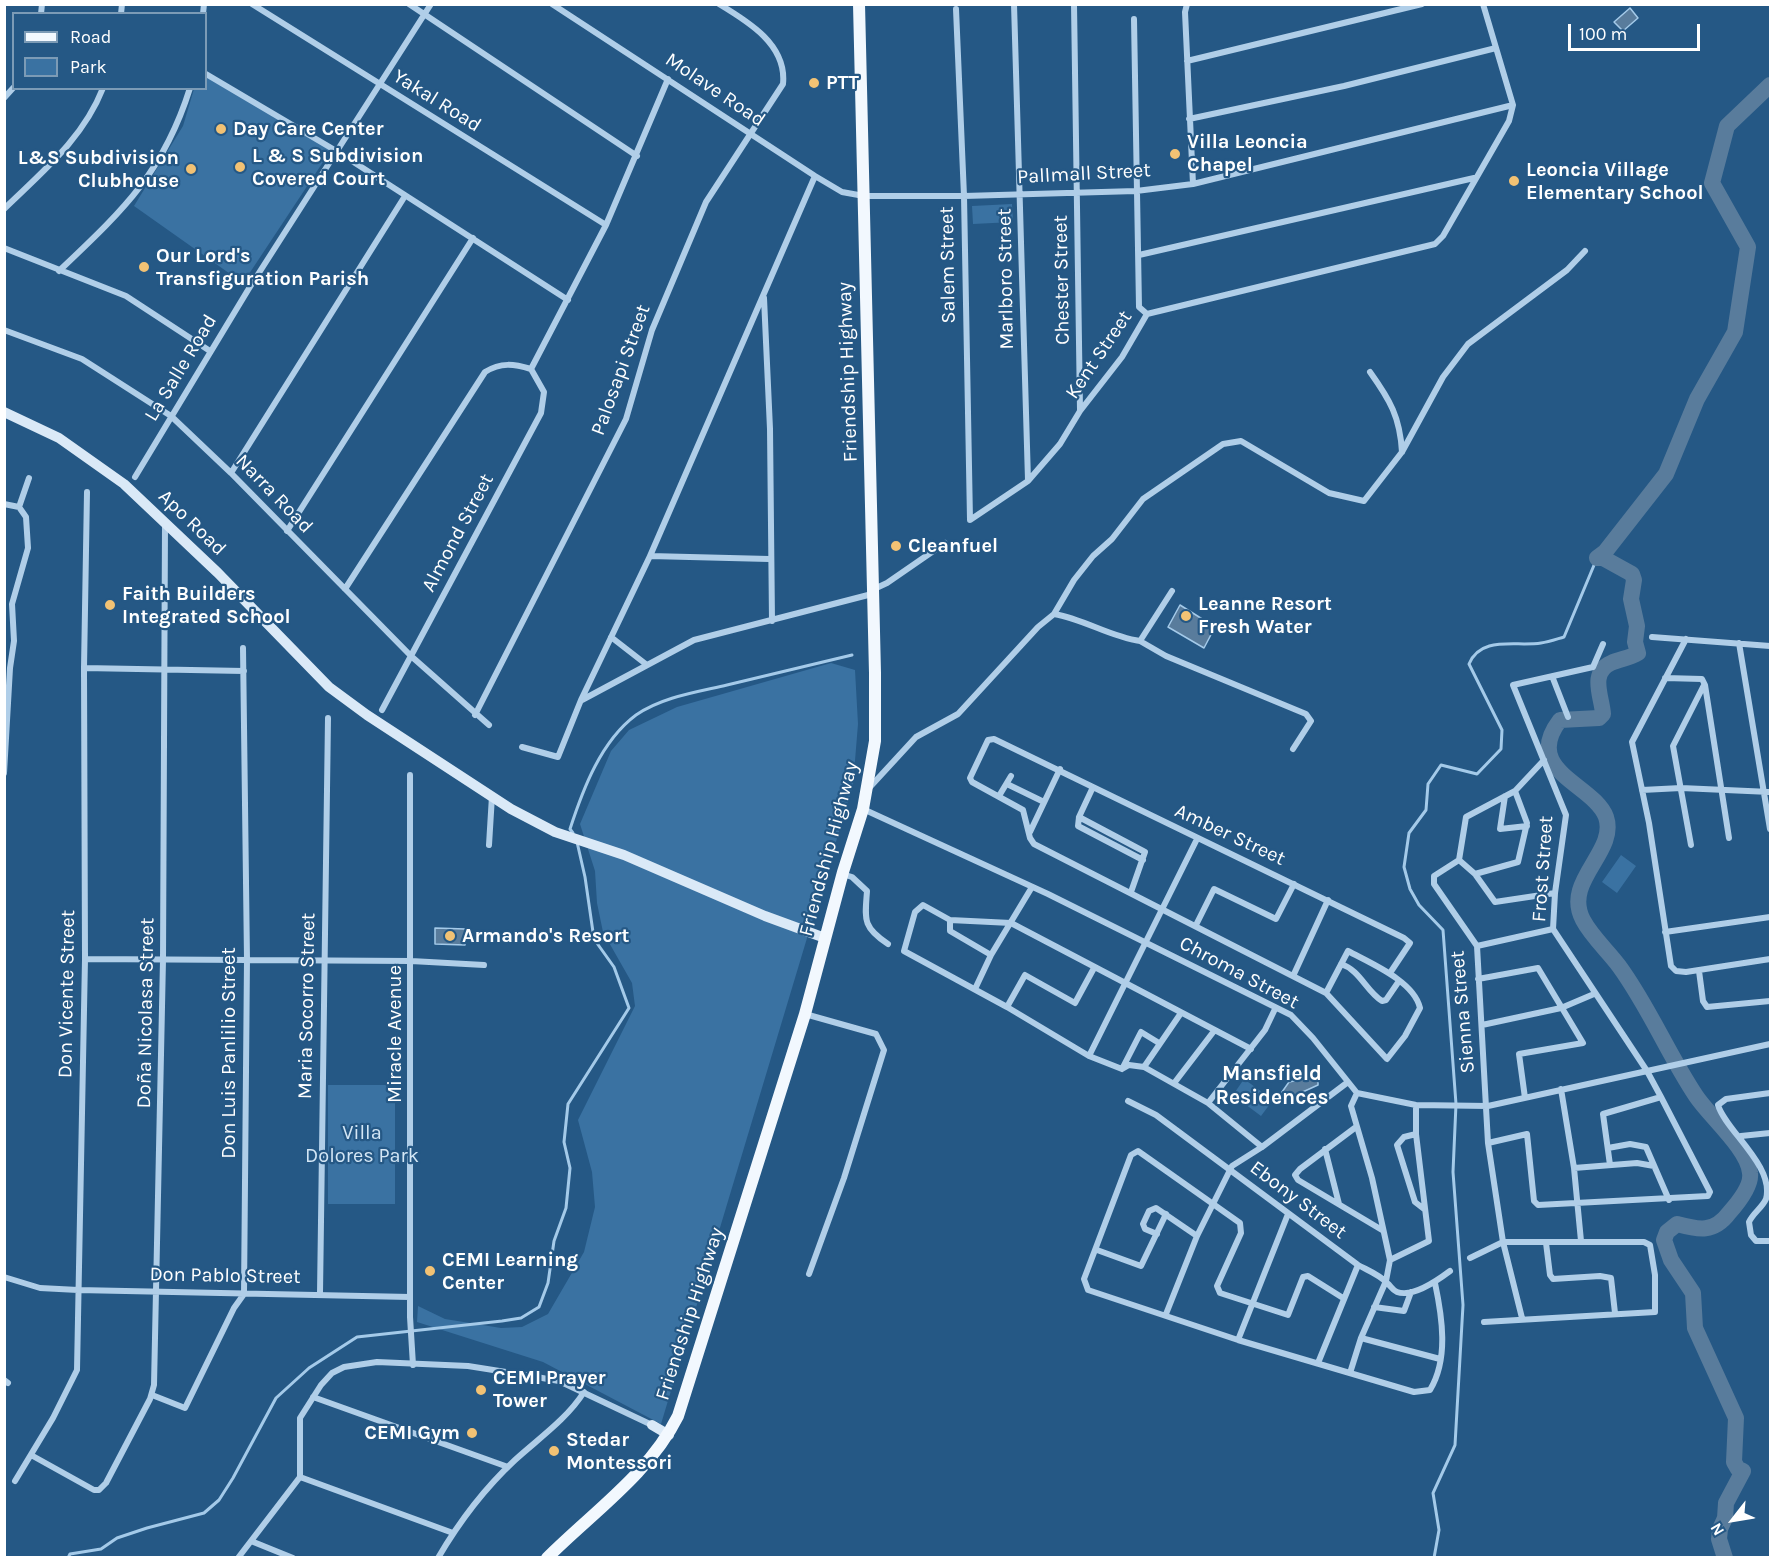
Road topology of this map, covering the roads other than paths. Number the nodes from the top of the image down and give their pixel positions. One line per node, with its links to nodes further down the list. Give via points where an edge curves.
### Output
1 (252, 4): 21 (street, Yakal Road)
2 (409, 4): 14 (street)
3 (431, 4): 14 (street, La Salle Road)
4 (552, 4): 20 (street, Molave Road)
5 (719, 4): 15 (street, Palosapi Street)
6 (738, 4): 15 (street)
7 (859, 4): 36 (main road, Friendship Highway)
8 (1014, 4): 34 (street, Marlboro Street)
9 (1074, 4): 32 (street, Chester Street)
10 (1187, 4): 18 (street)
11 (1422, 4): 18 (street)
12 (1483, 4): 17 (street)
13 (956, 9): 37 (street, Salem Street)
14 (425, 14): 21 (street, La Salle Road); 28 (street)
15 (735, 14): 26 (street, Palosapi Street, via 762,34 778,54 784,71 778,96)
16 (1134, 19): 33 (street, Kent Street)
17 (1496, 48): 24 (street); 25 (street)
18 (1187, 61): 25 (street)
19 (207, 75): 27 (street)
20 (668, 78): 26 (street, Molave Road); 28 (street)
21 (379, 84): 27 (street, La Salle Road); 39 (street, Yakal Road)
22 (102, 90): 38 (street, via 61,156)
23 (189, 90): 44 (street, via 172,136 145,183)
24 (1513, 105): 30 (street, via 1509,121); 31 (street, Pallmall Street)
25 (1189, 119): 31 (street)
26 (752, 135): 29 (street, Molave Road); 95 (street, Palosapi Street, via 706,202 652,330 626,419)
27 (338, 152): 35 (street); 51 (street, La Salle Road)
28 (637, 156): 39 (street)
29 (815, 176): 36 (street, Molave Road, via 842,192); 45 (street)
30 (1474, 178): 43 (street); 47 (street, via 1435,244)
31 (1193, 184): 33 (street, Pallmall Street)
32 (1078, 191): 33 (street, Pallmall Street); 34 (street, Pallmall Street); 54 (street, Chester Street)
33 (1136, 191): 43 (street, Kent Street)
34 (1021, 194): 37 (street, Pallmall Street); 61 (street, Marlboro Street)
35 (405, 196): 40 (street); 58 (street)
36 (864, 196): 37 (street, Pallmall Street); 73 (main road, Friendship Highway)
37 (964, 196): 65 (street, Salem Street)
38 (4, 209)
39 (606, 225): 46 (street)
40 (472, 238): 46 (street); 67 (street)
41 (4, 248): 44 (street)
42 (1585, 251): 57 (street, via 1567,270 1468,344 1443,377)
43 (1139, 255): 47 (street, Kent Street, via 1139,306)
44 (59, 271): 51 (street, via 126,296)
45 (764, 296): 48 (street); 49 (street)
46 (568, 300): 52 (street)
47 (1147, 314): 54 (street, Kent Street, via 1122,357)
48 (753, 320): 49 (street); 69 (street)
49 (766, 324): 70 (street)
50 (4, 330): 56 (street, Narra Road, via 82,359)
51 (210, 351): 56 (street, La Salle Road)
52 (531, 369): 71 (street, via 513,364 485,372); 84 (street, Almond Street, via 544,392 541,413)
53 (1370, 372): 57 (street, via 1395,408)
54 (1080, 411): 61 (street, Kent Street, via 1060,444)
55 (4, 412): 66 (street, Apo Road, via 59,438 124,484)
56 (171, 416): 58 (street, Narra Road); 59 (street, La Salle Road)
57 (1402, 452): 74 (street, via 1364,501 1329,493 1241,441 1223,444 1143,499 1074,580)
58 (231, 472): 67 (street, Narra Road)
59 (135, 477)
60 (29, 478): 64 (street)
61 (1028, 481): 65 (street, Kent Street)
62 (87, 492): 87 (street, Don Vicente Street)
63 (4, 504): 64 (street)
64 (19, 507): 86 (street, via 26,517 28,548 14,596 14,641)
65 (969, 520)
66 (165, 521): 88 (street, Doña Nicolasa Street); 114 (street, Apo Road, via 329,687)
67 (287, 531): 71 (street, Narra Road)
68 (945, 543): 73 (street)
69 (650, 556): 70 (street); 76 (street)
70 (770, 559): 75 (street)
71 (345, 589): 84 (street, Narra Road)
72 (1172, 591): 79 (street)
73 (872, 592): 75 (street); 109 (main road, Friendship Highway, via 875,741)
74 (1054, 614): 79 (street, via 1071,616); 109 (street, via 958,714 916,736)
75 (772, 621): 85 (street, via 694,640)
76 (611, 637): 85 (street); 93 (street)
77 (1652, 637): 78 (street)
78 (1686, 639): 80 (street); 91 (street)
79 (1140, 641): 100 (street, via 1166,656 1306,714 1311,721)
80 (1739, 643): 82 (street); 113 (street)
81 (1603, 645): 90 (street, Frost Street, via 1593,667)
82 (1770, 646)
83 (243, 648): 89 (street, Don Luis Panlilio Street)
84 (411, 656): 94 (street, Almond Street); 95 (street, Narra Road)
85 (646, 665): 93 (street)
86 (7, 668): 103 (street)
87 (84, 668): 88 (street); 146 (street, Don Vicente Street)
88 (165, 669): 89 (street); 149 (street, Doña Nicolasa Street)
89 (244, 671): 147 (street, Don Luis Panlilio Street)
90 (1552, 676): 96 (street); 101 (street, Frost Street, via 1513,685)
91 (1665, 678): 92 (street, via 1697,678); 110 (street, via 1632,742)
92 (1705, 685): 108 (street, via 1673,746); 111 (street)
93 (581, 700): 99 (street, via 558,757)
94 (382, 710)
95 (475, 715): 98 (street, Narra Road)
96 (1568, 717)
97 (328, 718): 150 (street, Maria Socorro Street)
98 (489, 725)
99 (522, 747)
100 (1293, 749)
101 (1544, 760): 112 (street); 132 (street, Frost Street, via 1566,815)
102 (1059, 769): 107 (street, Amber Street); 115 (street, Amber Street, via 1003,742 988,740 970,778); 117 (street)
103 (4, 773)
104 (410, 775): 151 (street, Miracle Avenue)
105 (1011, 776): 106 (street)
106 (1007, 784): 115 (street); 117 (street)
107 (1093, 787): 123 (street, Amber Street); 131 (street, via 1079,817 1145,852)
108 (1681, 788): 110 (street); 111 (street); 124 (street)
109 (868, 790): 118 (main road, Friendship Highway)
110 (1642, 790): 140 (street)
111 (1722, 790): 113 (street); 122 (street)
112 (1515, 791): 116 (street); 119 (street)
113 (1767, 792): 120 (street)
114 (492, 796): 125 (street); 141 (street, Apo Road, via 555,832 624,855)
115 (999, 796): 121 (street, via 1023,810)
116 (1505, 796): 119 (street, via 1500,829); 126 (street, via 1466,817)
117 (1044, 802): 121 (street)
118 (863, 809): 127 (main road, Friendship Highway); 130 (street, Chroma Street)
119 (1527, 826): 128 (street, via 1518,862)
120 (1770, 830)
121 (1030, 832): 131 (street, via 1034,844)
122 (1729, 838)
123 (1197, 839): 129 (street, Amber Street); 134 (street)
124 (1691, 844)
125 (489, 846)
126 (1459, 860): 128 (street); 144 (street, Sienna Street, via 1434,876 1434,884)
127 (842, 874): 141 (main road, Friendship Highway); 143 (street, via 852,877 867,891 864,916 875,936)
128 (1475, 874): 132 (street, via 1495,902)
129 (1294, 884): 133 (street, Amber Street); 138 (street, via 1276,919 1214,888)
130 (1032, 886): 137 (street); 142 (street, Chroma Street)
131 (1131, 892): 134 (street)
132 (1555, 893): 139 (street, Frost Street)
133 (1328, 900): 156 (street, Amber Street, via 1410,944); 157 (street)
134 (1163, 908): 138 (street); 142 (street)
135 (1770, 916): 140 (street)
136 (950, 920): 137 (street); 145 (street, via 950,931); 161 (street, via 923,905 918,907 904,951)
137 (1011, 923): 145 (street); 154 (street)
138 (1196, 925): 157 (street)
139 (1553, 929): 144 (street); 163 (street, Frost Street)
140 (1665, 932): 155 (street, via 1671,966 1676,971)
141 (825, 938): 169 (main road, Friendship Highway)
142 (1146, 943): 160 (street); 167 (street, Chroma Street)
143 (888, 944)
144 (1477, 946): 158 (street, Sienna Street)
145 (991, 955): 161 (street)
146 (85, 959): 149 (street); 226 (street, Don Vicente Street)
147 (247, 959): 149 (street); 150 (street); 229 (street, Don Luis Panlilio Street)
148 (1770, 959): 155 (street)
149 (163, 960): 227 (street, Doña Nicolasa Street)
150 (324, 960): 151 (street); 230 (street, Maria Socorro Street)
151 (411, 961): 152 (street); 231 (street, Miracle Avenue)
152 (484, 964)
153 (1341, 964): 156 (street, via 1348,951); 159 (street, via 1353,970 1372,995 1382,1001); 162 (street)
154 (1094, 968): 160 (street); 165 (street, via 1075,1003 1025,975)
155 (1699, 971): 164 (street, via 1707,1007)
156 (1390, 972): 159 (street)
157 (1293, 974): 162 (street)
158 (1478, 979): 166 (street, via 1538,968); 170 (street, Sienna Street)
159 (1399, 981): 162 (street, via 1420,1008 1387,1059)
160 (1125, 984): 168 (street); 175 (street)
161 (975, 989): 165 (street)
162 (1326, 993)
163 (1594, 994): 166 (street); 178 (street, Frost Street)
164 (1770, 1001)
165 (1007, 1007): 175 (street)
166 (1561, 1008): 170 (street); 185 (street, via 1583,1043 1519,1054)
167 (1275, 1009): 174 (street); 180 (street, Chroma Street, via 1291,1015)
168 (1181, 1012): 171 (street); 172 (street)
169 (805, 1014): 222 (street, via 876,1034 884,1050); 249 (main road, Friendship Highway, via 687,1393)
170 (1482, 1025): 189 (street, Sienna Street)
171 (1214, 1031): 174 (street); 179 (street)
172 (1159, 1042): 176 (street); 177 (street, via 1141,1032)
173 (1770, 1044): 178 (street)
174 (1251, 1049): 187 (street)
175 (1089, 1056): 177 (street)
176 (1144, 1067): 177 (street, via 1128,1065); 179 (street)
177 (1122, 1069)
178 (1647, 1071): 181 (street); 184 (street, Frost Street)
179 (1174, 1082): 187 (street)
180 (1348, 1082): 182 (street, Chroma Street); 195 (street)
181 (1561, 1089): 185 (street); 200 (street)
182 (1357, 1093): 188 (street); 190 (street, via 1351,1106)
183 (1770, 1093): 193 (street, via 1722,1100 1719,1109)
184 (1661, 1097): 196 (street, via 1603,1114); 202 (street, Frost Street, via 1710,1192 1708,1196)
185 (1526, 1098): 189 (street)
186 (1128, 1101): 201 (street, Ebony Street, via 1156,1116)
187 (1208, 1103): 195 (street)
188 (1416, 1105): 189 (street); 192 (street)
189 (1488, 1106): 194 (street, Sienna Street)
190 (1356, 1127): 197 (street); 210 (street, via 1372,1178)
191 (1770, 1132): 193 (street)
192 (1416, 1134): 207 (street); 207 (street, via 1404,1137 1397,1145 1416,1202)
193 (1741, 1136): 203 (street, via 1755,1155)
194 (1488, 1143): 204 (street, via 1527,1134 1535,1204); 215 (street, Sienna Street)
195 (1262, 1147): 201 (street)
196 (1608, 1148): 198 (street); 199 (street, via 1630,1144 1646,1147)
197 (1325, 1149): 206 (street); 206 (street, via 1295,1176)
198 (1610, 1165): 199 (street); 200 (street)
199 (1654, 1166): 202 (street)
200 (1574, 1168): 204 (street)
201 (1230, 1169): 205 (street); 209 (street, Ebony Street)
202 (1669, 1200): 204 (street)
203 (1768, 1201): 214 (street, via 1749,1225 1753,1239)
204 (1578, 1203): 213 (street)
205 (1212, 1204): 212 (street); 217 (street, via 1142,1152 1135,1152); 233 (street, via 1242,1227 1217,1290)
206 (1339, 1204): 210 (street)
207 (1424, 1209): 219 (street, via 1428,1244)
208 (1166, 1214): 211 (street); 211 (street, via 1156,1208 1151,1210 1143,1224 1145,1229); 212 (street)
209 (1288, 1214): 220 (street, Ebony Street); 233 (street)
210 (1382, 1230): 219 (street)
211 (1157, 1233): 217 (street, via 1141,1266)
212 (1197, 1236): 236 (street)
213 (1581, 1241): 216 (street); 235 (street, via 1650,1245 1657,1309 1652,1313)
214 (1770, 1241)
215 (1503, 1242): 216 (street); 218 (street); 237 (street, Sienna Street)
216 (1546, 1243): 235 (street, via 1553,1279 1611,1278)
217 (1097, 1250): 236 (street, via 1084,1279 1088,1290)
218 (1470, 1258)
219 (1390, 1260): 224 (street)
220 (1358, 1265): 224 (street, Ebony Street); 232 (street)
221 (1450, 1271): 225 (street)
222 (809, 1274)
223 (4, 1277): 226 (street, Don Pablo Street, via 40,1288)
224 (1386, 1281): 228 (street, Ebony Street, via 1400,1294); 234 (street)
225 (1435, 1283): 228 (street); 241 (street, via 1442,1337)
226 (78, 1290): 227 (street, Don Pablo Street); 250 (street, Don Vicente Street, via 77,1370)
227 (158, 1291): 229 (street, Don Pablo Street); 246 (street, Doña Nicolasa Street)
228 (1411, 1292): 234 (street, via 1404,1311)
229 (244, 1294): 230 (street, Don Pablo Street); 246 (street, Don Luis Panlilio Street, via 184,1408)
230 (320, 1294): 231 (street, Don Pablo Street)
231 (410, 1297): 243 (street, Miracle Avenue)
232 (1343, 1298): 233 (street, via 1308,1276 1303,1277 1288,1315); 242 (street)
233 (1251, 1304): 240 (street)
234 (1374, 1307): 239 (street)
235 (1615, 1313): 237 (street)
236 (1166, 1314): 240 (street)
237 (1522, 1318): 238 (street)
238 (1484, 1322)
239 (1361, 1338): 241 (street); 244 (street)
240 (1238, 1340): 242 (street)
241 (1440, 1359): 244 (street, via 1436,1382 1430,1390 1414,1392)
242 (1318, 1363): 244 (street)
243 (413, 1365): 245 (street, via 478,1368 559,1382); 247 (street, via 377,1362 344,1367 332,1373)
244 (1350, 1373)
245 (584, 1392): 248 (street); 251 (street, via 560,1420)
246 (152, 1395): 250 (street, Doña Nicolasa Street, via 99,1490)
247 (313, 1397): 251 (street); 252 (street, via 300,1418)
248 (652, 1425): 249 (street)
249 (669, 1435): 259 (main road, Friendship Highway, via 634,1476)
250 (31, 1455): 253 (street, Don Vicente Street)
251 (508, 1467): 254 (street)
252 (300, 1478): 254 (street); 255 (street)
253 (15, 1481)
254 (453, 1533): 258 (street)
255 (251, 1541): 256 (street); 257 (street)
256 (238, 1557)
257 (293, 1557)
258 (438, 1557)
259 (547, 1557)

